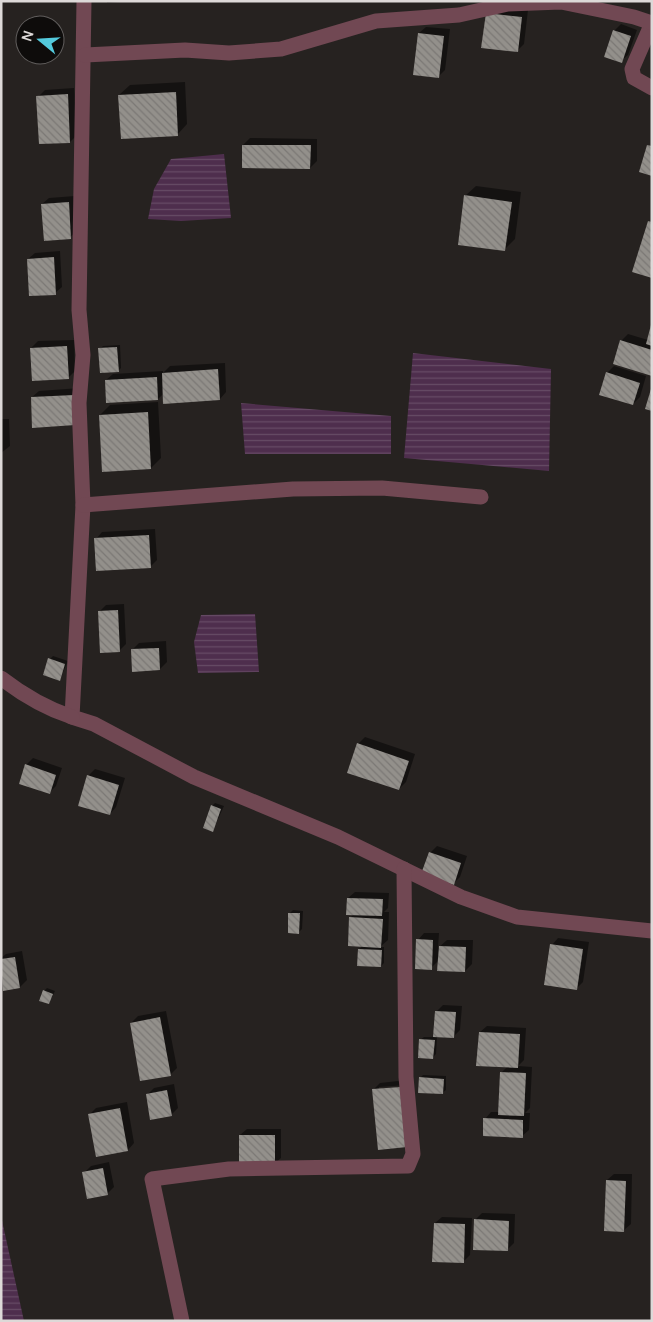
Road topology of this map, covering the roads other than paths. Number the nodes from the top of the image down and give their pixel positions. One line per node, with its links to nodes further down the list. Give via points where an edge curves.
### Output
1 (84, 1): 3 (street)
2 (652, 23): 3 (street, via 634,16 562,2 508,4 459,15 376,21 281,49); 4 (street, via 632,69 634,78)
3 (85, 56): 6 (street, via 80,310 83,355 79,403)
4 (652, 88)
5 (481, 497): 6 (street, via 382,488 293,489)
6 (83, 505): 8 (street)
7 (1, 678): 8 (street, via 18,692)
8 (72, 717): 9 (street, via 94,724 194,777 338,837)
9 (404, 869): 10 (street, via 461,896 517,917); 11 (street, via 406,1077 413,1154 408,1166 229,1169 152,1179)
10 (652, 931)
11 (182, 1321)

